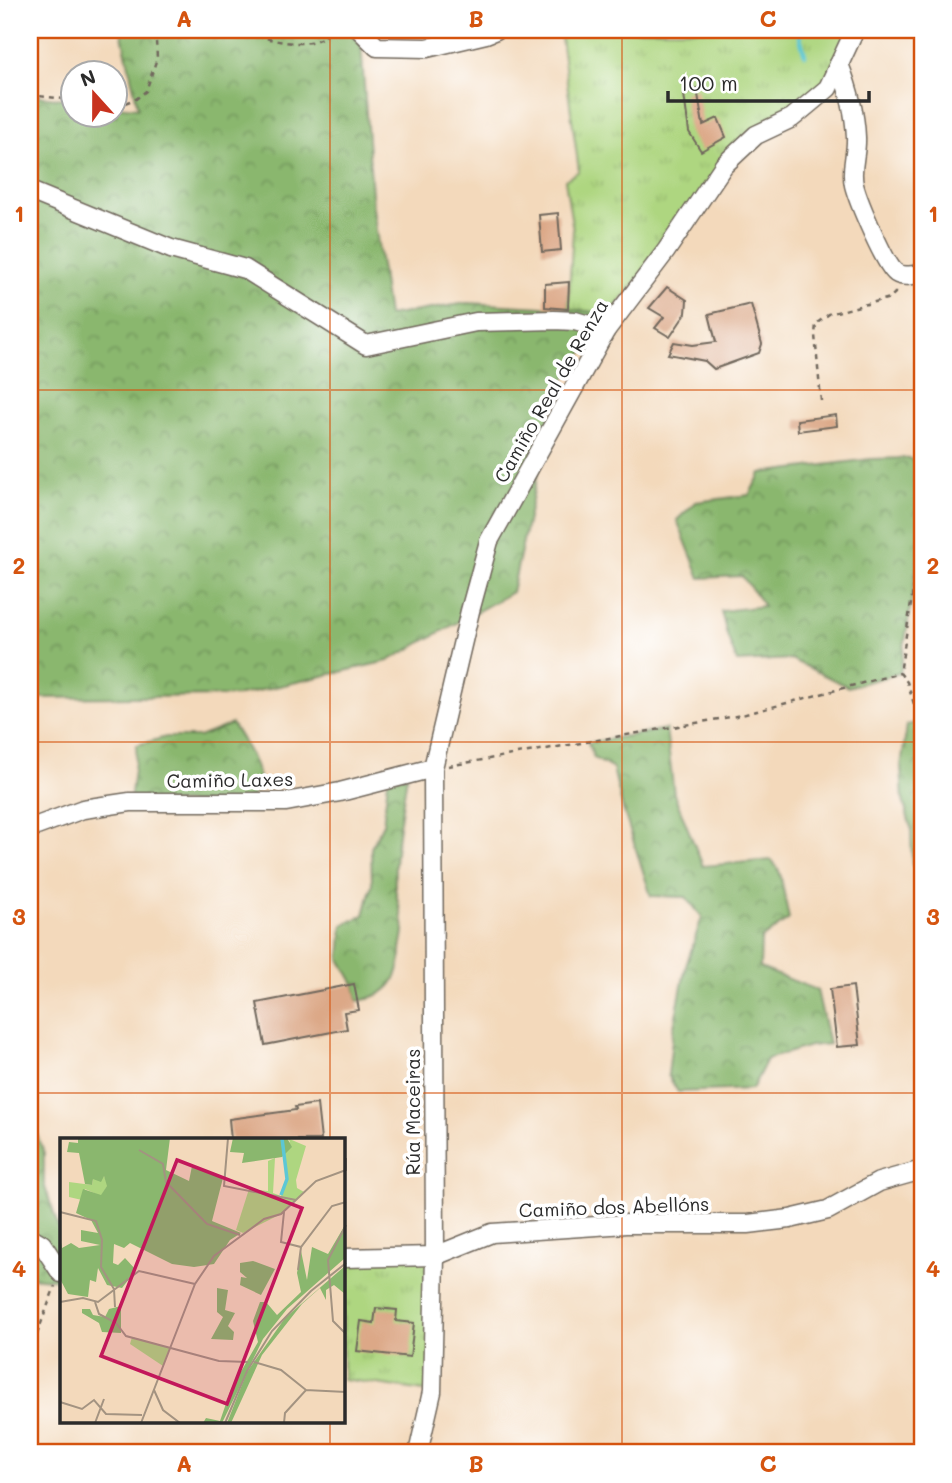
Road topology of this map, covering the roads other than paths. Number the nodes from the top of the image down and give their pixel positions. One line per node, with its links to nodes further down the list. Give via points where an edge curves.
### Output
1 (360, 30): 2 (street, via 376,47 427,48)
2 (496, 30)
3 (855, 30): 4 (street, Camiño Real de Renza)
4 (839, 64): 6 (street, via 850,93 856,139 851,165 867,219 898,274); 7 (street, Camiño Real de Renza, via 828,88 792,118 757,135 724,165)
5 (30, 191): 7 (street, via 171,249 244,270 366,345 476,322 575,321)
6 (922, 273)
7 (606, 330): 8 (street, Camiño Real de Renza, via 489,541)
8 (433, 768): 9 (street, Camiño Laxes, via 286,802 118,803 83,809); 12 (street, Rúa Maceiras)
9 (30, 831)
10 (922, 1170): 12 (street, Camiño dos Abellóns, via 879,1182 828,1210 790,1219 492,1233)
11 (30, 1237): 14 (street, via 42,1244)
12 (435, 1256): 13 (street, Camiño dos Abellóns); 15 (street, Rúa Maceiras, via 432,1392)
13 (345, 1258)
14 (60, 1276)
15 (418, 1453)

